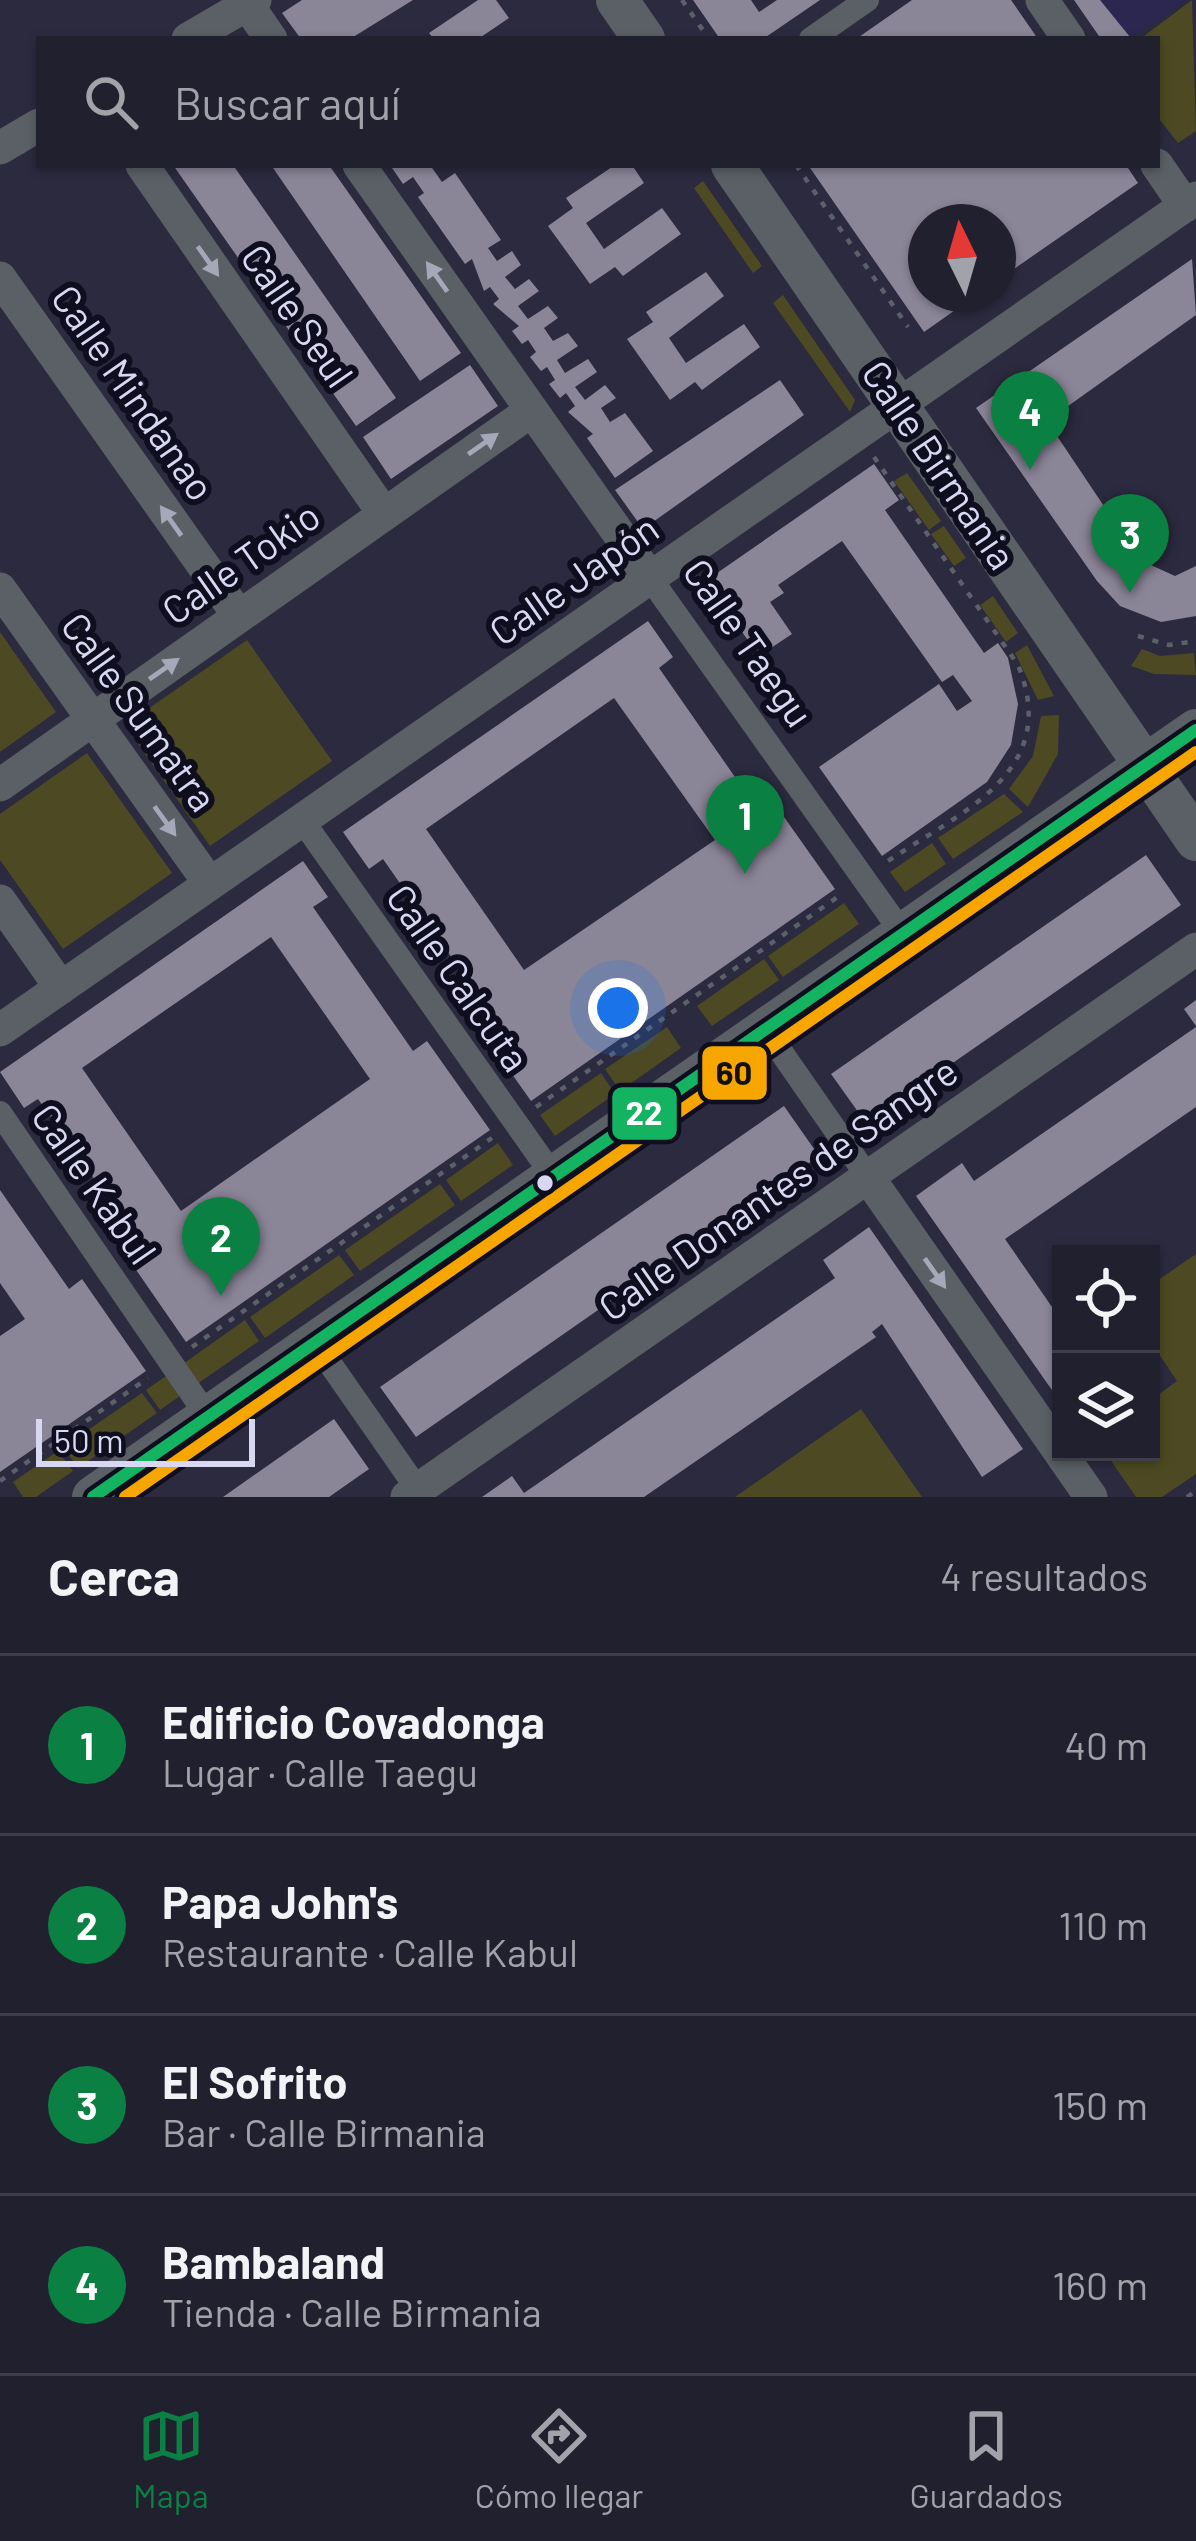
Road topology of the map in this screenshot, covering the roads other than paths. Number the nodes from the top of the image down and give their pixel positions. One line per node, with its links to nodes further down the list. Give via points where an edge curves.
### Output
1 (617, 0): 7 (street)
2 (867, 0): 8 (street)
3 (1042, 0): 9 (street)
4 (251, 2): 5 (street); 6 (street)
5 (193, 36)
6 (270, 36)
7 (642, 36)
8 (815, 36)
9 (1068, 36)
10 (36, 127): 11 (street)
11 (0, 148)
12 (144, 168): 20 (street, Calle Seul, one-way to 20)
13 (361, 168): 19 (street, Calle Taegu, one-way to 13)
14 (734, 168): 18 (street, Calle Birmania)
15 (1159, 168): 16 (street)
16 (1192, 208): 18 (street, Calle Japón)
17 (0, 278): 23 (street, Calle Mindanao, one-way to 17)
18 (898, 406): 21 (street, Calle Japón); 26 (street, Calle Birmania)
19 (531, 411): 20 (street, Calle Tokio, one-way to 19); 21 (street, Calle Taegu)
20 (384, 514): 23 (street, Calle Tokio)
21 (650, 578): 28 (street, Calle Japón); 32 (street, Calle Taegu)
22 (0, 589): 24 (street, Calle Sumatra)
23 (238, 616): 24 (street, Calle Tokio, one-way to 23)
24 (92, 720): 27 (street, Calle Tokio); 30 (street, Calle Sumatra, one-way to 30)
25 (1196, 730): 26 (street)
26 (1145, 766): 29 (street, Calle Birmania); 32 (street)
27 (0, 784)
28 (302, 820): 30 (street, Calle Japón); 38 (street, Calle Calcuta)
29 (1196, 840)
30 (211, 884): 34 (street, Calle Japón)
31 (0, 901): 34 (street)
32 (903, 934): 36 (street)
33 (1196, 949): 39 (street, Calle Donantes de Sangre)
34 (61, 988): 35 (street, Calle Japón)
35 (0, 1030)
36 (766, 1030): 38 (street); 39 (street)
37 (0, 1113): 41 (street, Calle Kabul)
38 (554, 1177): 40 (street)
39 (868, 1177): 42 (street, Calle Donantes de Sangre); 44 (street, one-way to 44)
40 (315, 1342): 41 (street); 42 (street)
41 (208, 1417): 43 (street)
42 (416, 1495)
43 (93, 1497)
44 (1090, 1497)

